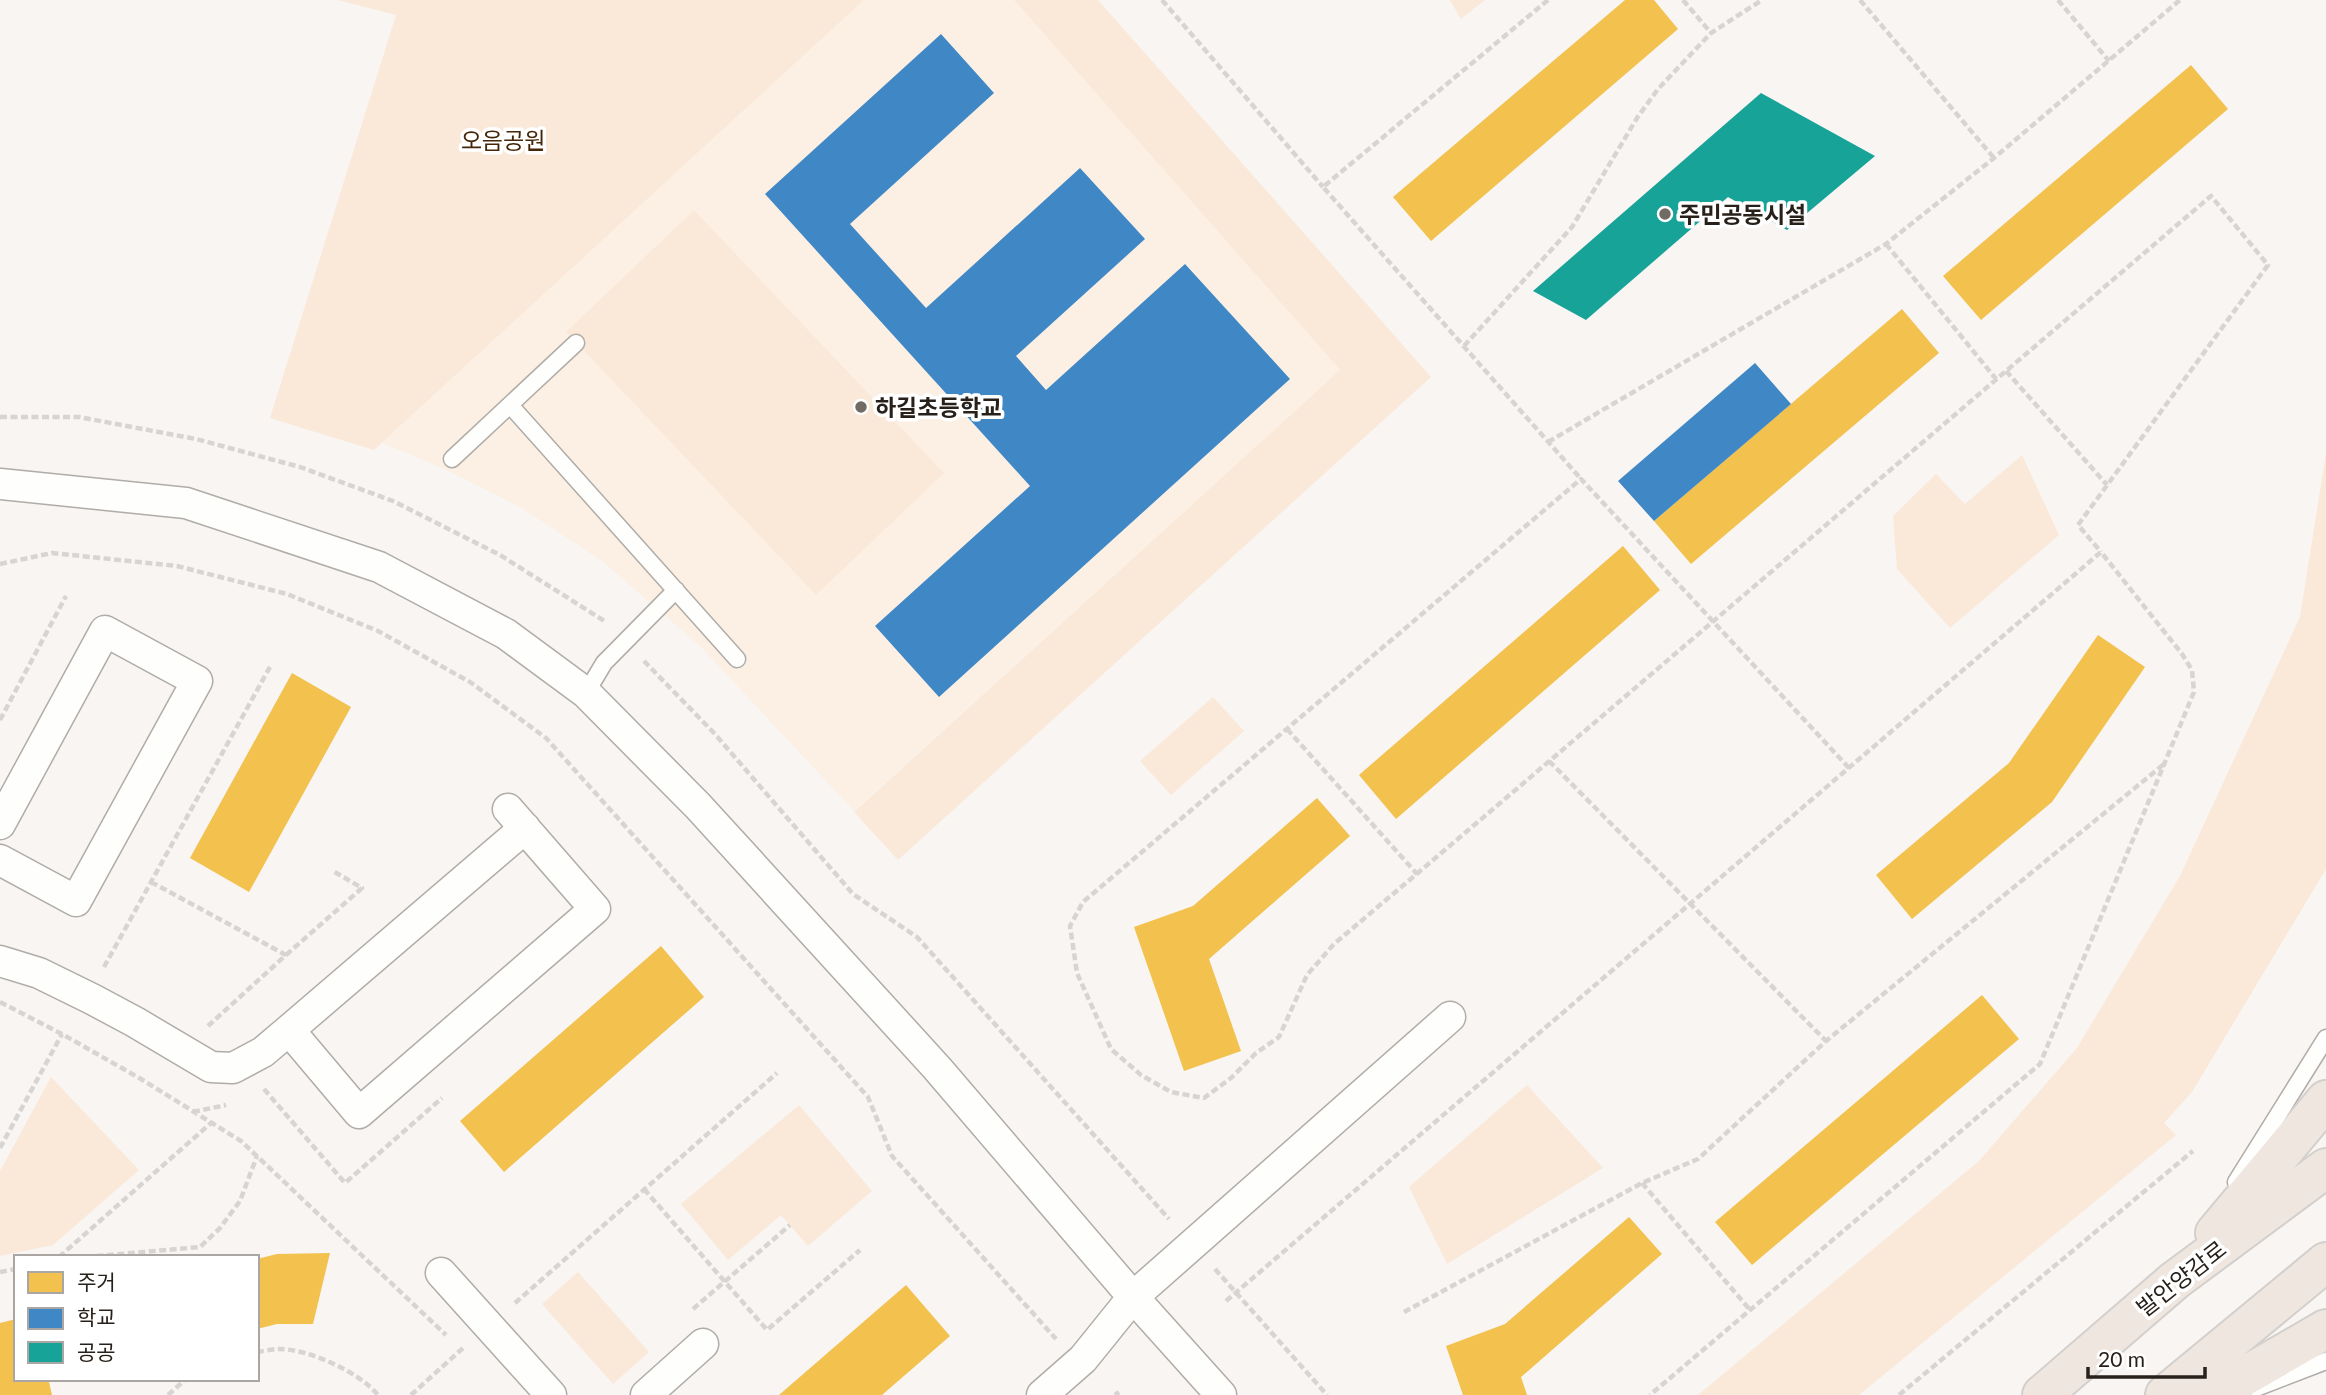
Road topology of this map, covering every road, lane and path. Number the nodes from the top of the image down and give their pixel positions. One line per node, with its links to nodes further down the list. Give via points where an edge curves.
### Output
1 (1162, 0): 11 (path)
2 (1548, 0): 11 (path)
3 (1683, 0): 8 (path)
4 (1762, 0): 8 (path)
5 (1860, 0): 10 (path)
6 (2058, 0): 9 (path)
7 (2180, 0): 9 (path)
8 (1711, 33): 14 (path, via 1651,99 1572,227)
9 (2109, 61): 10 (path)
10 (1994, 158): 12 (path)
11 (1323, 187): 14 (path)
12 (1886, 244): 16 (path); 18 (path)
13 (576, 343): 17 (lane)
14 (1464, 346): 18 (path)
15 (2006, 370): 16 (path); 22 (path); 22 (path, via 2211,196 2268,265)
16 (1996, 379): 26 (path)
17 (510, 405): 19 (lane); 24 (lane)
18 (1548, 442): 20 (path)
19 (452, 459)
20 (1581, 479): 26 (path); 31 (path)
21 (0, 484): 29 (street, via 186,503 379,566 506,634)
22 (2107, 485): 23 (path, via 2078,525)
23 (2101, 552): 33 (path, via 2192,670 2194,692); 34 (path)
24 (676, 590): 27 (lane); 29 (lane, via 604,663)
25 (66, 596): 30 (path)
26 (1712, 622): 32 (path); 34 (path)
27 (737, 659)
28 (271, 665): 39 (path)
29 (586, 693): 68 (street, via 698,806 937,1068)
30 (0, 720)
31 (1287, 729): 38 (path); 38 (path, via 1083,902 1070,926 1077,973 1111,1049 1141,1075 1171,1092 1204,1098 1279,1037 1307,975 1334,944)
32 (1549, 761): 38 (path); 40 (path)
33 (2164, 764): 50 (path); 70 (path, via 2040,1064)
34 (1849, 768): 40 (path)
35 (0, 824): 36 (street, via 105,631 197,681 76,901)
36 (0, 860)
37 (333, 871): 41 (path, via 362,888)
38 (1417, 874)
39 (151, 882): 41 (path); 43 (path)
40 (1690, 903): 50 (path); 69 (path)
41 (285, 955): 46 (path)
42 (0, 961): 47 (street, via 39,973 92,999 211,1067 233,1068 264,1052)
43 (100, 974)
44 (0, 1002): 48 (path)
45 (1450, 1017): 68 (street)
46 (205, 1028)
47 (289, 1030): 47 (street, via 359,1113 595,909 516,818)
48 (62, 1034): 53 (path); 54 (path)
49 (2326, 1038): 66 (lane)
50 (1826, 1041): 58 (path, via 1698,1159)
51 (777, 1073): 59 (path)
52 (2326, 1100): 66 (highway)
53 (211, 1123): 56 (path); 62 (path)
54 (0, 1148)
55 (2193, 1151): 88 (path)
56 (257, 1156): 63 (path, via 240,1201 200,1247); 76 (path)
57 (2326, 1168): 66 (highway, 발안양감로)
58 (1642, 1183): 70 (path); 71 (path)
59 (644, 1189): 67 (path); 73 (path)
60 (790, 1225): 67 (path)
61 (860, 1250): 67 (path, via 767,1330)
62 (61, 1255)
63 (109, 1255)
64 (2326, 1262): 90 (highway)
65 (441, 1273): 73 (street)
66 (2174, 1281): 89 (highway, 발안양감로)
67 (724, 1282): 72 (path)
68 (1133, 1297): 85 (street, via 1083,1359); 86 (street)
69 (1226, 1301)
70 (1750, 1310): 87 (path)
71 (1404, 1312)
72 (686, 1316)
73 (489, 1326): 76 (path); 83 (street)
74 (2326, 1329): 91 (highway)
75 (703, 1344): 84 (street)
76 (461, 1350): 82 (path)
77 (259, 1352): 81 (path, via 281,1349 330,1361 372,1387)
78 (2326, 1361): 92 (lane)
79 (184, 1381): 80 (path)
80 (168, 1395)
81 (377, 1395)
82 (411, 1395)
83 (551, 1395)
84 (646, 1395)
85 (1042, 1395)
86 (1221, 1395)
87 (1650, 1395)
88 (1899, 1395)
89 (2042, 1395)
90 (2165, 1395)
91 (2212, 1395)
92 (2237, 1395)

